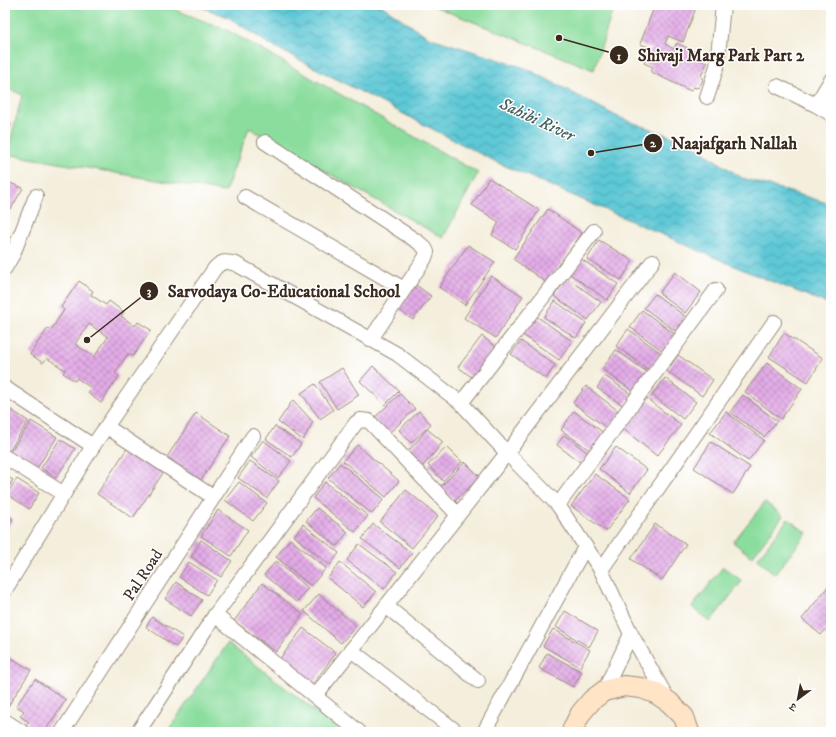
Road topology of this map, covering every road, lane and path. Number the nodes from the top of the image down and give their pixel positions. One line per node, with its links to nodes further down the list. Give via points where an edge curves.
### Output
1 (723, 5): 4 (street, via 717,66)
2 (831, 80): 5 (street)
3 (777, 86): 5 (street)
4 (707, 97)
5 (816, 105): 6 (street)
6 (831, 114)
7 (265, 142): 13 (street, via 425,248 425,258)
8 (36, 196): 12 (street)
9 (245, 197): 13 (street)
10 (594, 230): 18 (street)
11 (653, 261): 22 (street)
12 (5, 268)
13 (404, 289): 16 (street)
14 (716, 290): 26 (street)
15 (774, 322): 29 (street)
16 (371, 339): 18 (street, via 397,354); 19 (street, via 236,264 220,263)
17 (5, 388): 21 (street)
18 (461, 403): 22 (street)
19 (107, 427): 21 (street); 25 (street)
20 (254, 436): 25 (street, Pal Road)
21 (93, 446): 24 (street)
22 (507, 453): 26 (street); 27 (street)
23 (5, 457): 24 (street)
24 (64, 494): 30 (street)
25 (213, 497): 42 (street, Pal Road)
26 (558, 505): 28 (street)
27 (458, 515): 31 (street); 32 (street, via 369,421 360,420)
28 (585, 546): 29 (street); 46 (street)
29 (601, 570): 33 (street)
30 (5, 590)
31 (386, 606): 34 (street); 35 (street)
32 (215, 615): 37 (street); 43 (street)
33 (631, 634): 36 (street); 38 (street)
34 (352, 650): 37 (street); 45 (street)
35 (478, 681)
36 (604, 691): 38 (street, via 624,686 641,688); 47 (street, via 592,700 581,714)
37 (315, 696): 44 (street)
38 (669, 702): 40 (street)
39 (5, 721): 41 (street)
40 (686, 725): 48 (street)
41 (22, 732)
42 (63, 732)
43 (138, 732)
44 (360, 732)
45 (457, 732)
46 (484, 732)
47 (573, 732)
48 (698, 732)

